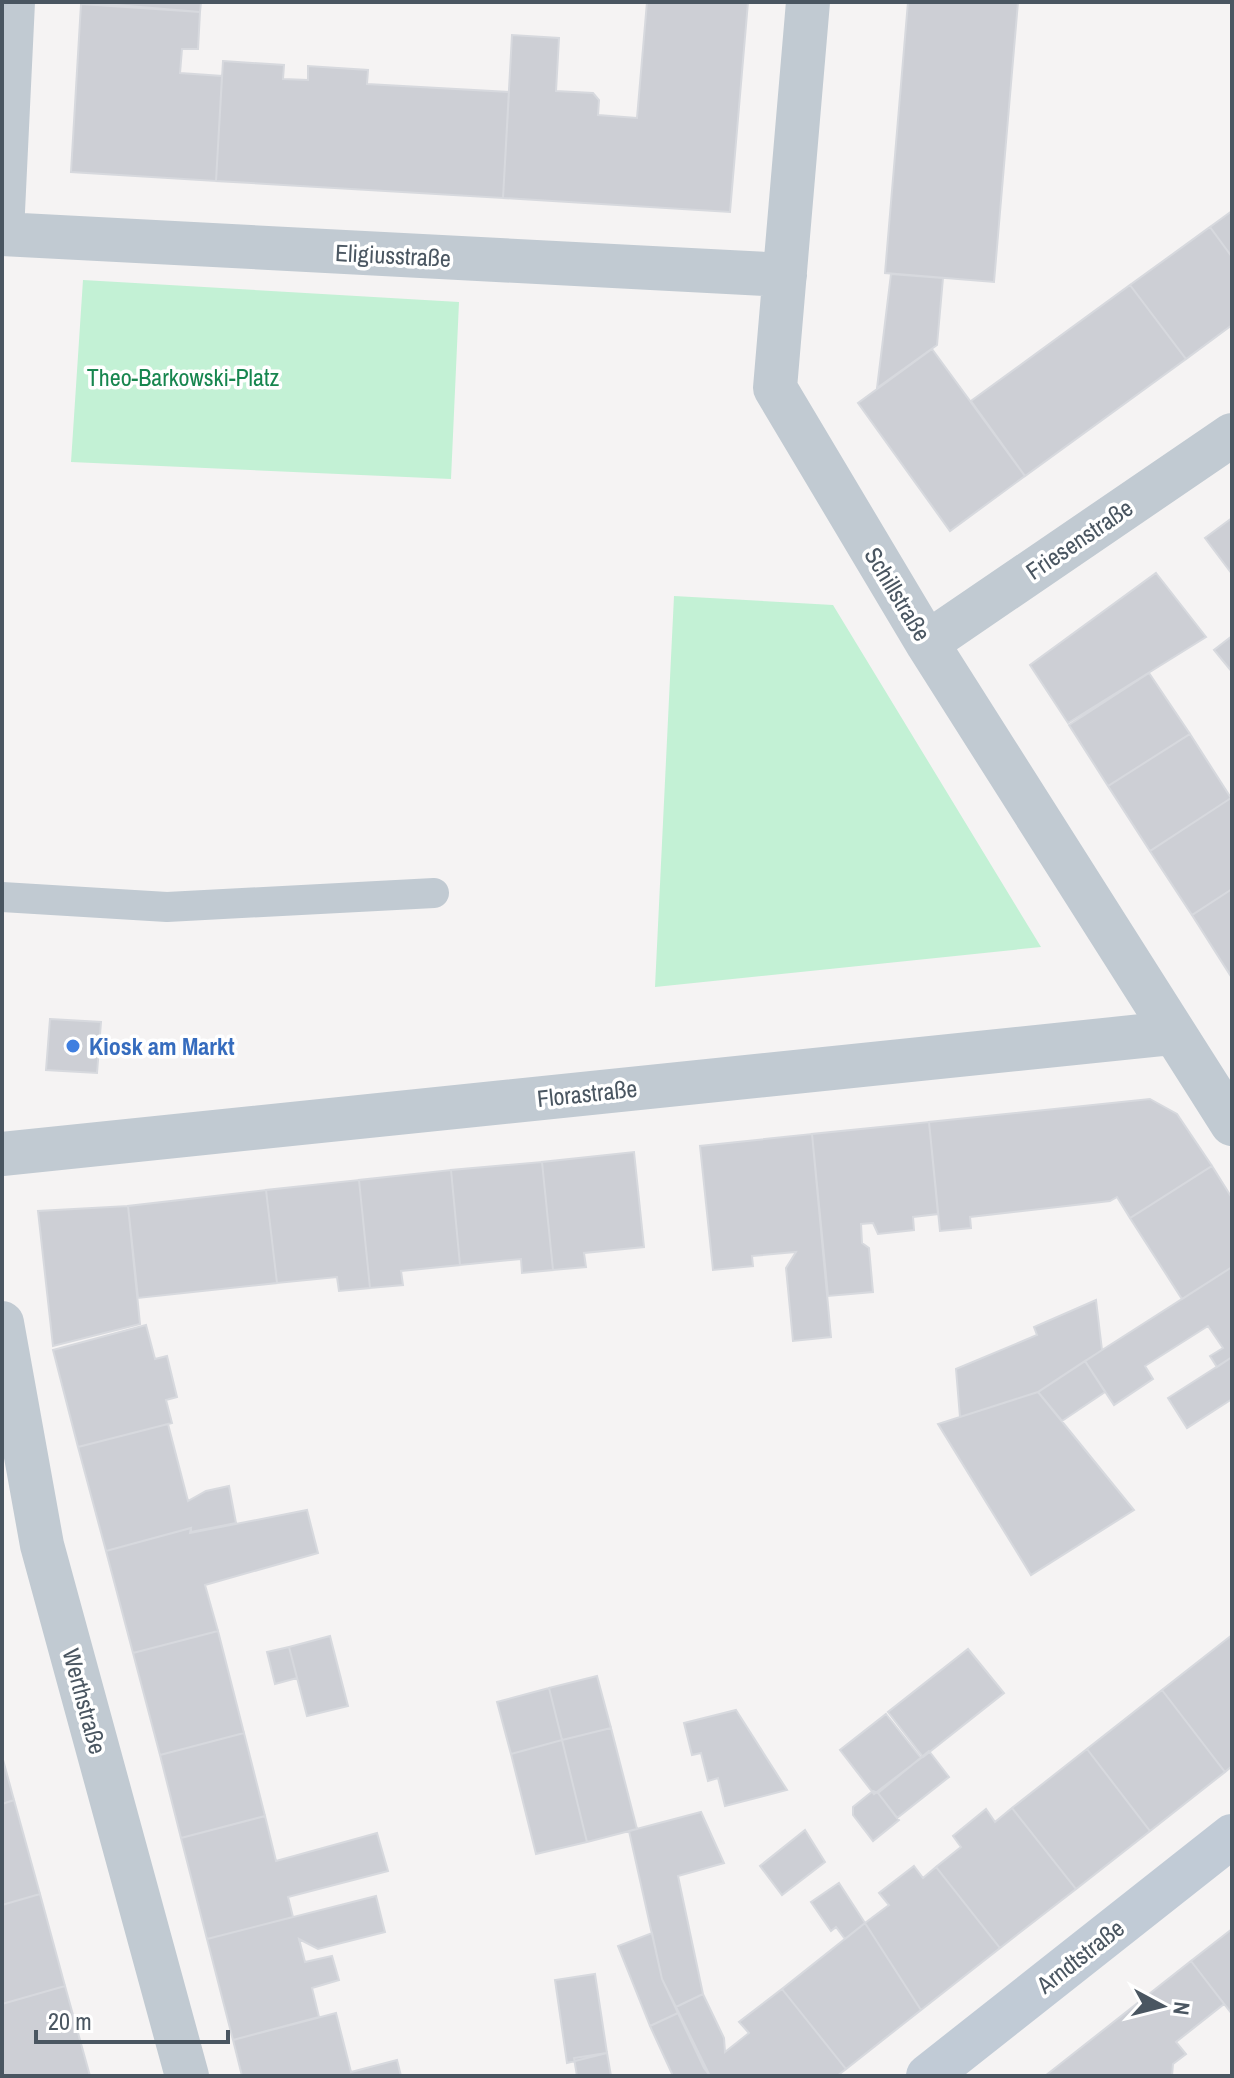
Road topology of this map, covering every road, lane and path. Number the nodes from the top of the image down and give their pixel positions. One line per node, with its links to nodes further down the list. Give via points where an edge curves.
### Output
1 (13, 2): 3 (street)
2 (808, 2): 4 (street, Schillstraße)
3 (2, 233): 4 (street, Eligiusstraße)
4 (785, 275): 6 (street, Schillstraße, via 775,388)
5 (1232, 435): 6 (street, Friesenstraße)
6 (927, 643): 9 (street, Schillstraße)
7 (434, 893): 8 (lane, via 167,907)
8 (2, 897)
9 (1171, 1033): 10 (street, Schillstraße); 11 (street, Florastraße)
10 (1232, 1124)
11 (2, 1154)
12 (2, 1323): 14 (street, Werthstraße, via 42,1545)
13 (1232, 1836): 15 (street, Arndtstraße)
14 (187, 2076)
15 (928, 2076)

